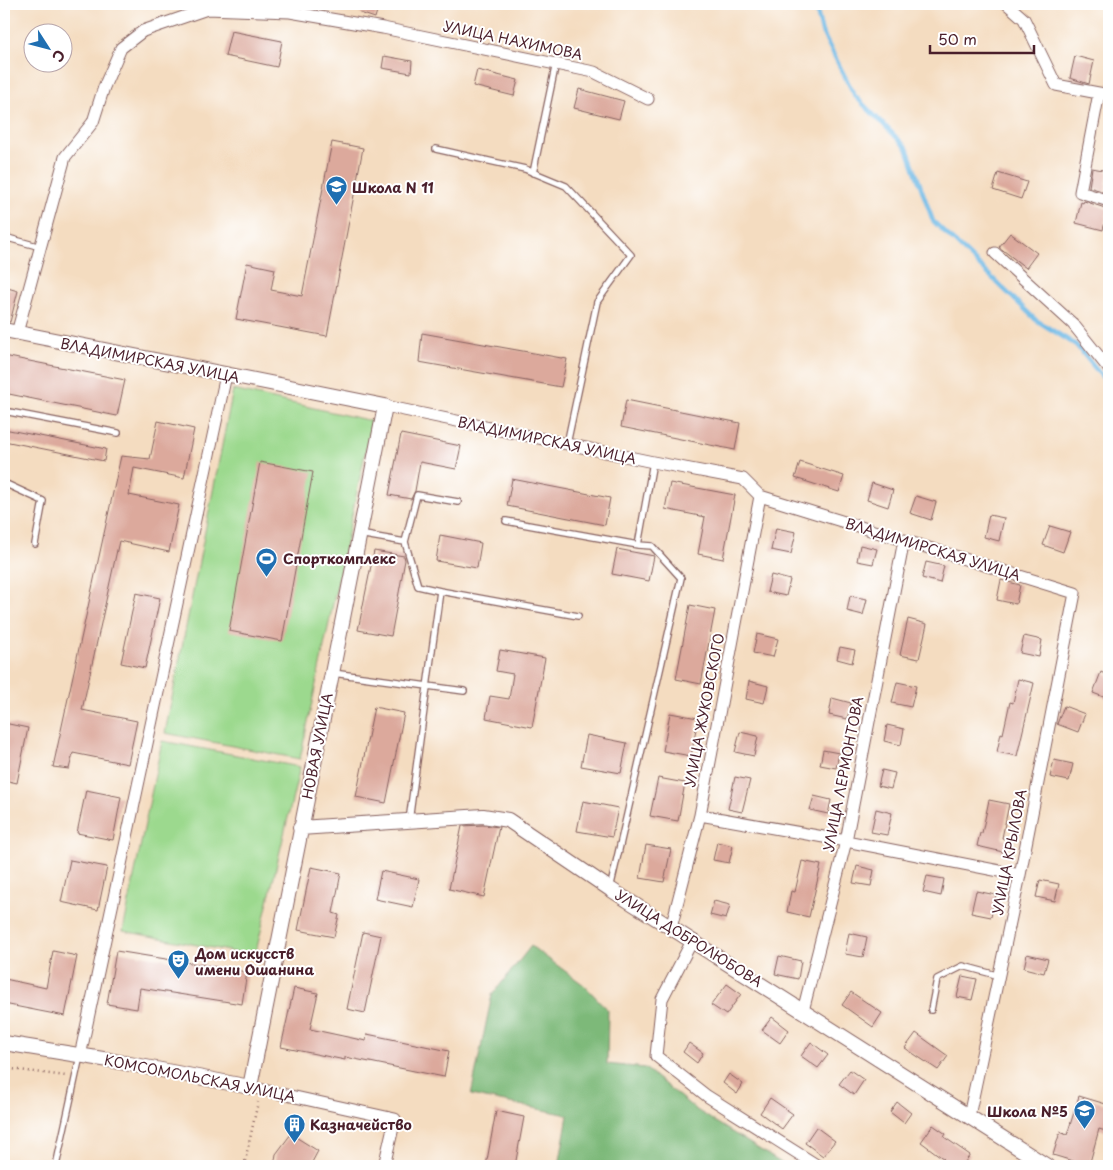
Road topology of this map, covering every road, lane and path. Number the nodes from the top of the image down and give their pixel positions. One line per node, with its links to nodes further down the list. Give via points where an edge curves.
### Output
1 (1007, 4): 3 (street, via 1024,19 1056,85)
2 (556, 63): 4 (street, УЛИЦА НАХИМОВА, via 594,72); 6 (lane); 9 (street, УЛИЦА НАХИМОВА, via 290,12 207,9 143,31 121,48 93,122 65,157)
3 (1104, 94): 7 (street, via 1080,192)
4 (648, 99)
5 (436, 149): 6 (lane)
6 (533, 173): 17 (lane, via 566,186 631,255 597,302)
7 (1109, 201)
8 (4, 237): 9 (lane)
9 (41, 247): 11 (street, УЛИЦА НАХИМОВА)
10 (995, 253): 12 (street, via 1073,324)
11 (11, 332): 13 (street, ВЛАДИМИРСКАЯ УЛИЦА)
12 (1109, 369)
13 (226, 375): 14 (street, ВЛАДИМИРСКАЯ УЛИЦА); 46 (street)
14 (385, 406): 17 (street, ВЛАДИМИРСКАЯ УЛИЦА); 23 (street, НОВАЯ УЛИЦА)
15 (4, 411): 16 (lane)
16 (118, 433)
17 (566, 444): 18 (street, ВЛАДИМИРСКАЯ УЛИЦА)
18 (653, 462): 20 (street, ВЛАДИМИРСКАЯ УЛИЦА, via 743,479); 27 (lane)
19 (4, 483): 26 (lane, via 43,501)
20 (760, 496): 24 (street, ВЛАДИМИРСКАЯ УЛИЦА); 34 (street, УЛИЦА ЖУКОВСКОГО)
21 (458, 502): 25 (lane, via 417,495)
22 (506, 521): 27 (lane)
23 (359, 534): 25 (lane); 31 (street, НОВАЯ УЛИЦА)
24 (904, 540): 29 (street, ВЛАДИМИРСКАЯ УЛИЦА); 37 (street, УЛИЦА ЛЕРМОНТОВА)
25 (405, 542): 28 (lane, via 418,586)
26 (35, 544)
27 (638, 545): 39 (lane, via 652,546 681,578)
28 (440, 591): 30 (lane); 32 (lane)
29 (1075, 592): 38 (street, УЛИЦА КРЫЛОВА)
30 (578, 616)
31 (331, 673): 32 (lane); 36 (street, НОВАЯ УЛИЦА)
32 (427, 686): 33 (lane); 35 (lane)
33 (464, 691)
34 (700, 814): 37 (street); 40 (street, УЛИЦА ЖУКОВСКОГО)
35 (409, 821): 36 (street, УЛИЦА ДОБРОЛЮБОВА); 39 (street, УЛИЦА ДОБРОЛЮБОВА, via 483,816 508,820)
36 (300, 828): 49 (street, НОВАЯ УЛИЦА)
37 (846, 841): 38 (street); 44 (street, УЛИЦА ЛЕРМОНТОВА)
38 (1020, 875): 42 (street, УЛИЦА КРЫЛОВА)
39 (610, 888): 40 (street, УЛИЦА ДОБРОЛЮБОВА)
40 (671, 928): 41 (street, УЛИЦА ДОБРОЛЮБОВА)
41 (692, 941): 44 (street, УЛИЦА ДОБРОЛЮБОВА); 54 (street, via 662,999 656,1056 707,1096)
42 (1000, 976): 43 (lane, via 963,966 937,979); 50 (street, УЛИЦА КРЫЛОВА)
43 (931, 1010)
44 (803, 1011): 50 (street, УЛИЦА ДОБРОЛЮБОВА)
45 (4, 1043): 46 (street, КОМСОМОЛЬСКАЯ УЛИЦА)
46 (80, 1056): 48 (lane); 49 (street, КОМСОМОЛЬСКАЯ УЛИЦА)
47 (4, 1068): 48 (path)
48 (75, 1077): 51 (lane)
49 (250, 1087): 52 (path, via 258,1101); 53 (street, КОМСОМОЛЬСКАЯ УЛИЦА, via 395,1119)
50 (970, 1116): 55 (street, УЛИЦА ДОБРОЛЮБОВА)
51 (56, 1166)
52 (244, 1166)
53 (384, 1166)
54 (818, 1166)
55 (1047, 1166)

